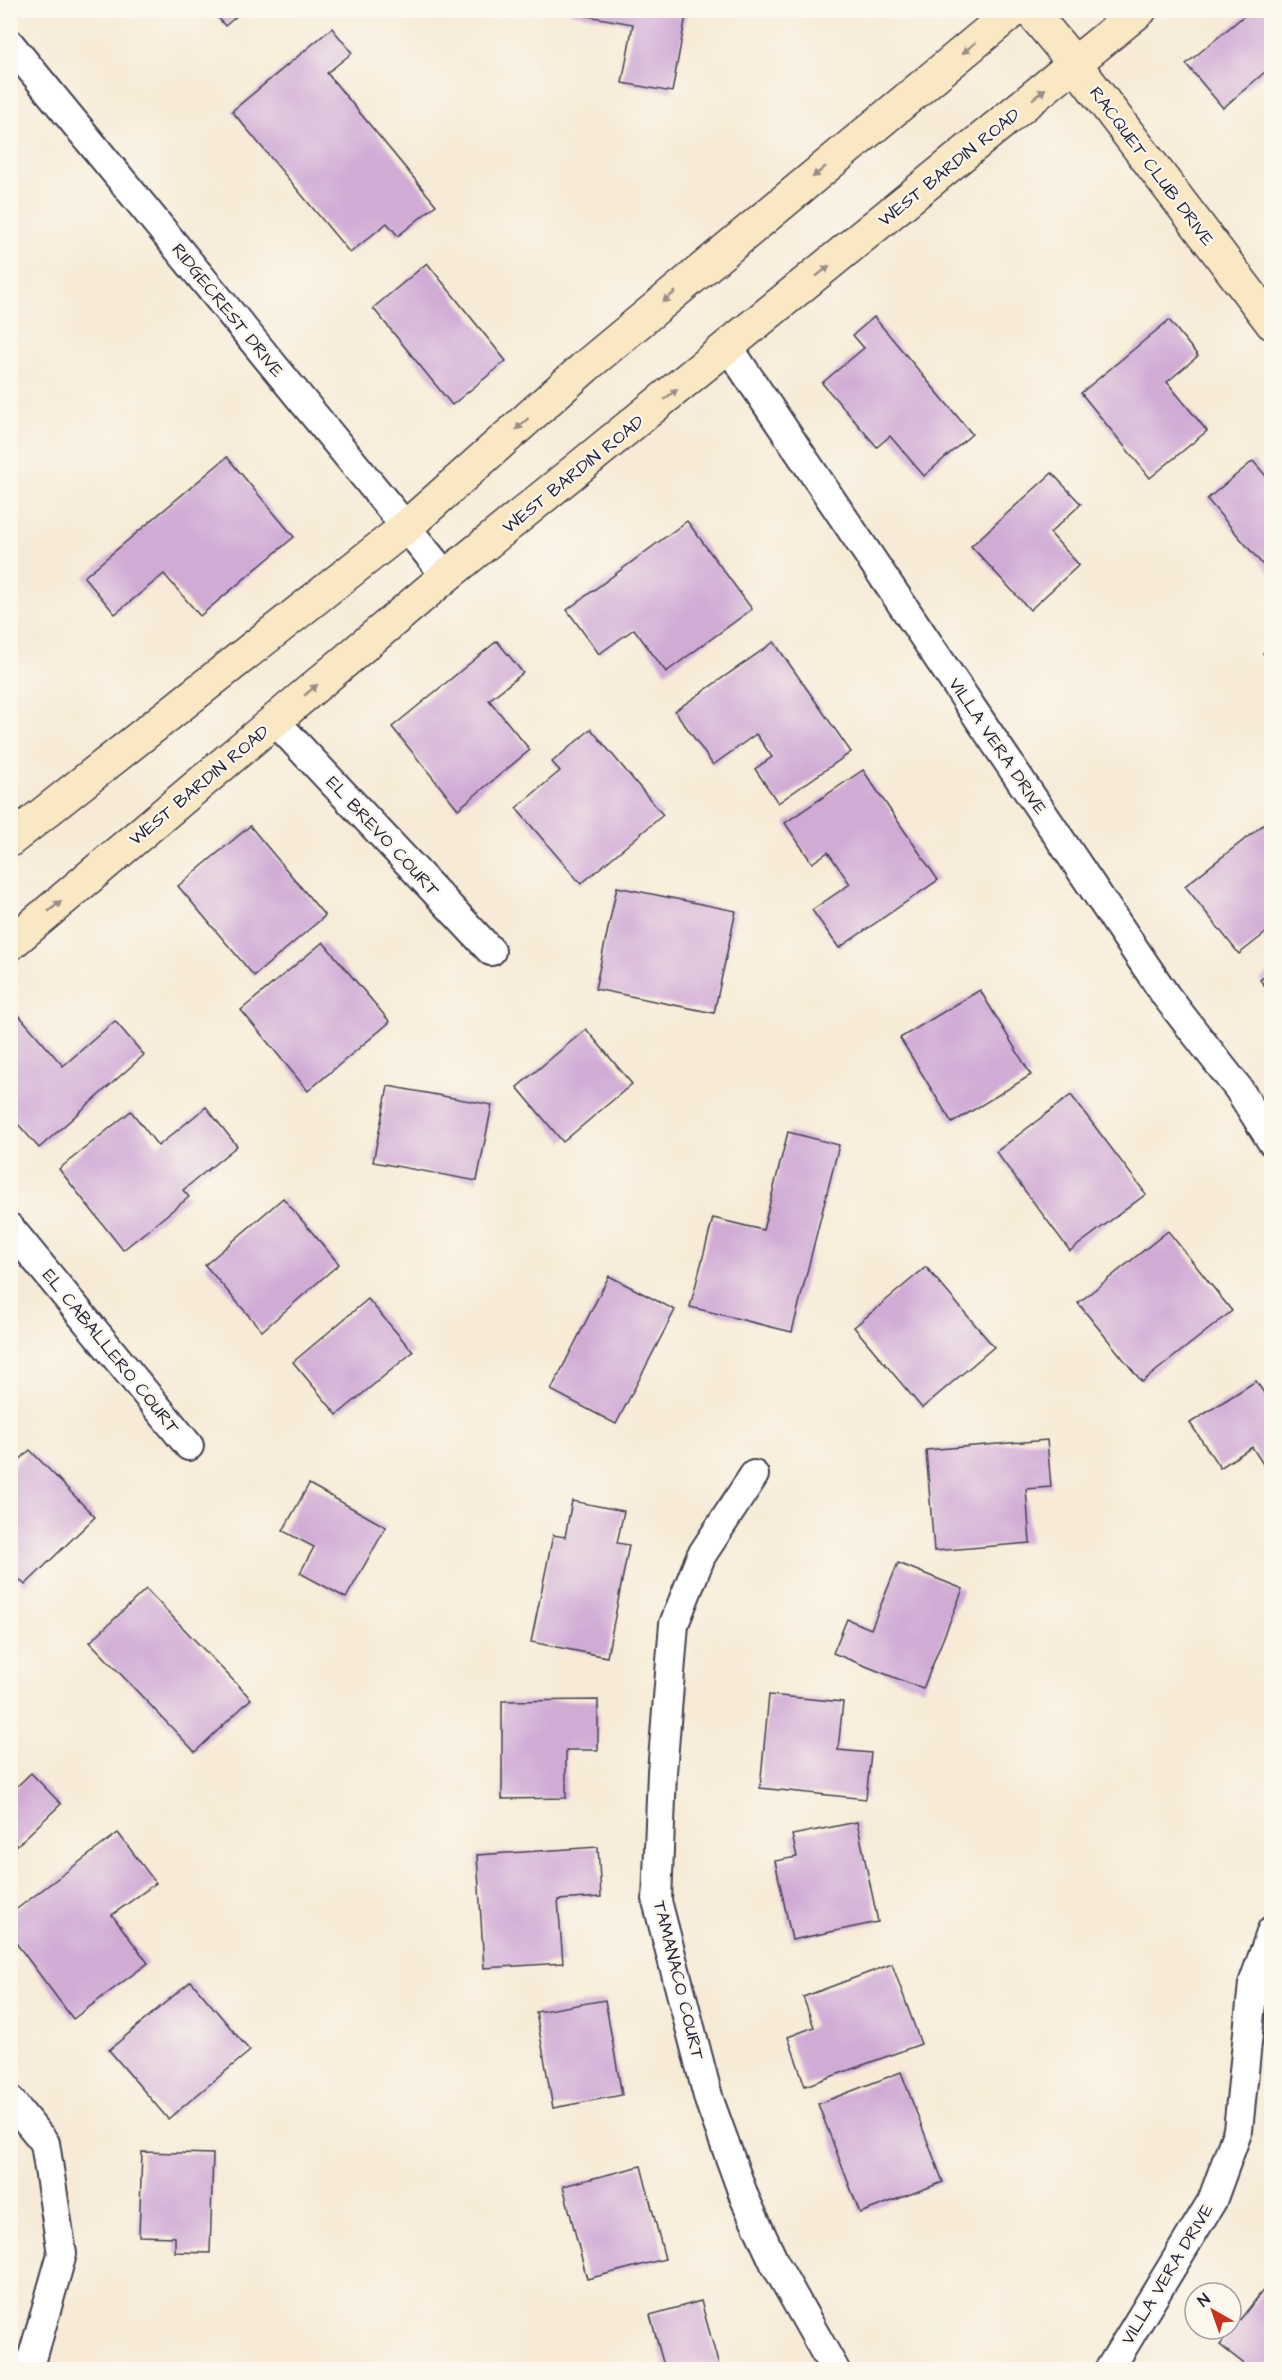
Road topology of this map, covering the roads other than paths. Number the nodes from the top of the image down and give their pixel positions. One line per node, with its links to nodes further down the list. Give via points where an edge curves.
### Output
1 (1014, 10): 8 (main road, one-way to 8, via 594,360)
2 (1030, 10): 5 (main road, RACQUET CLUB DRIVE)
3 (1140, 10): 5 (main road, WEST BARDIN ROAD)
4 (10, 44): 8 (street, RIDGECREST DRIVE)
5 (1075, 64): 6 (main road, RACQUET CLUB DRIVE); 7 (main road, WEST BARDIN ROAD, one-way to 5)
6 (1272, 323)
7 (729, 348): 9 (main road, WEST BARDIN ROAD, one-way to 7); 14 (street, VILLA VERA DRIVE, via 1160,986 1238,1088)
8 (406, 527): 9 (street, RIDGECREST DRIVE); 11 (main road)
9 (446, 576): 10 (main road, WEST BARDIN ROAD, one-way to 9)
10 (275, 721): 12 (main road, WEST BARDIN ROAD, one-way to 10); 13 (street, EL BREVO COURT)
11 (10, 840)
12 (10, 944)
13 (491, 951)
14 (1272, 1142)
15 (10, 1228): 16 (street, EL CABALLERO COURT)
16 (189, 1446)
17 (754, 1475): 21 (street, TAMANACO COURT, via 701,1556 674,1624 657,1901 709,2100 745,2199 774,2262)
18 (1272, 1930): 22 (street, VILLA VERA DRIVE, via 1254,1984 1238,2130 1216,2191)
19 (10, 2100): 20 (street, via 45,2143 62,2253)
20 (29, 2370)
21 (835, 2370)
22 (1109, 2370)

